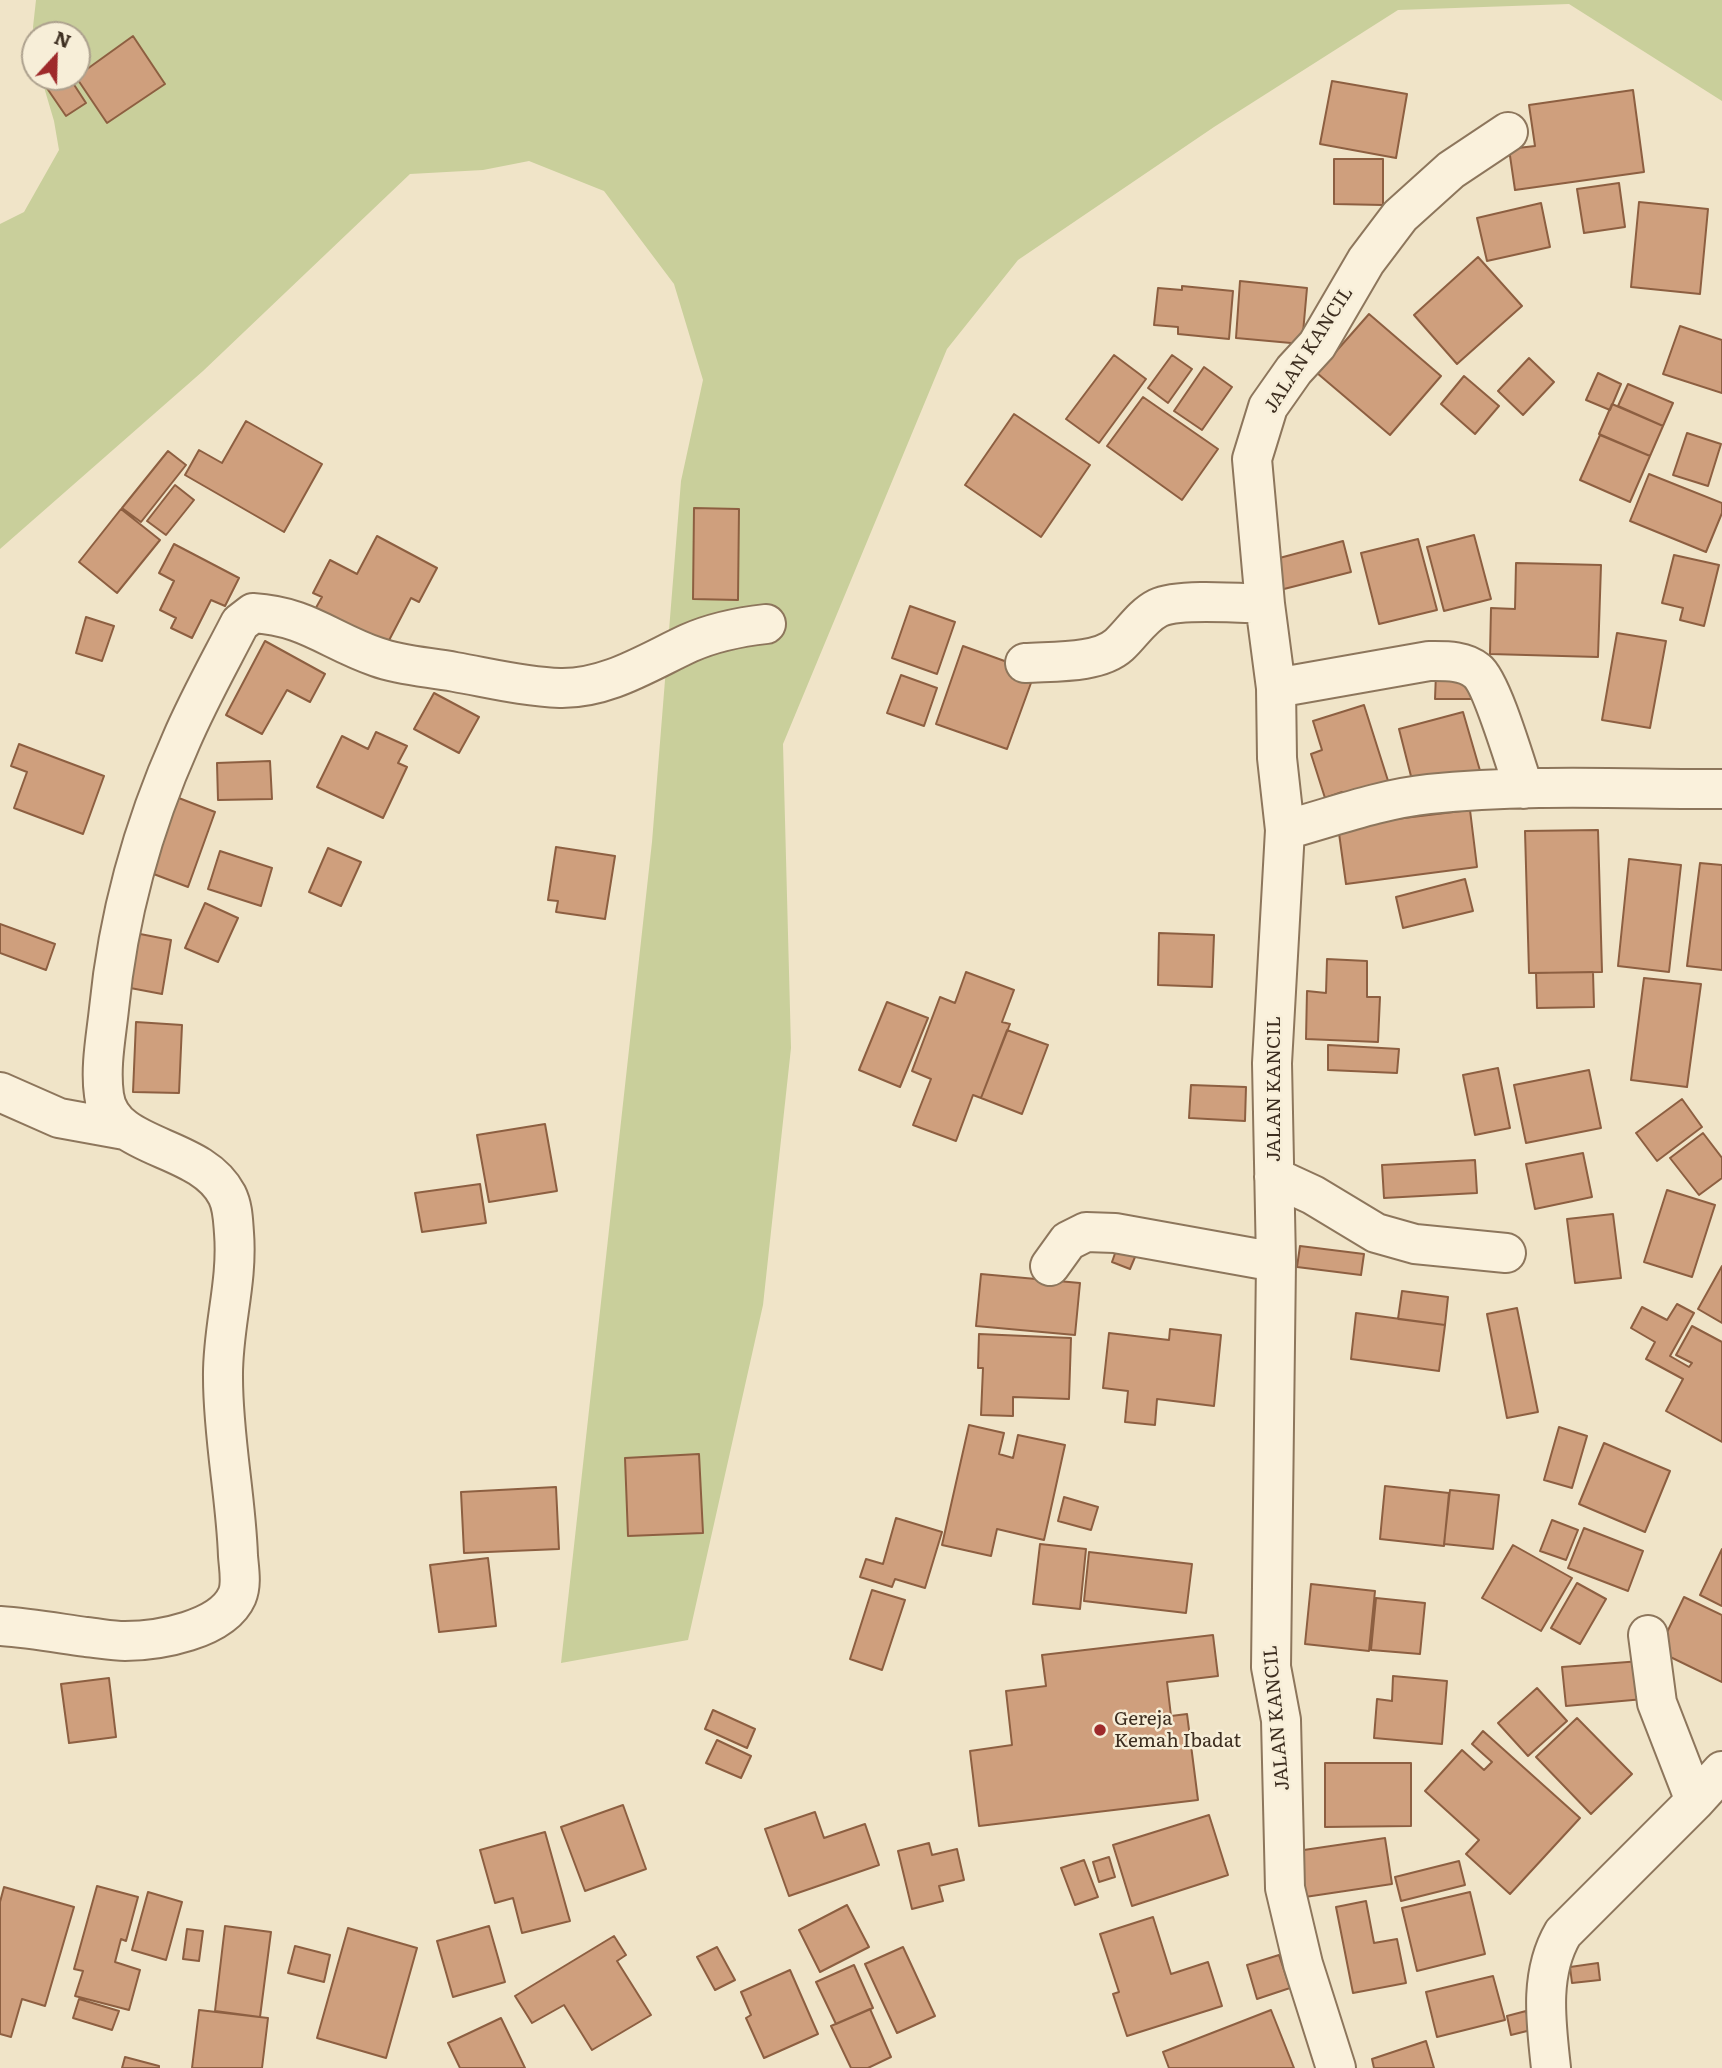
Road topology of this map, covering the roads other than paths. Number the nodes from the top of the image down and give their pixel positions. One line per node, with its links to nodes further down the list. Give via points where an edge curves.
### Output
1 (1508, 132): 2 (street, JALAN KANCIL, via 1451,170 1400,216 1366,261 1317,345 1268,407 1252,459)
2 (1265, 604): 4 (street, via 1173,603 1158,608 1116,648 1096,658); 5 (street, JALAN KANCIL)
3 (766, 624): 10 (street, via 730,628 598,683 561,688 400,664 375,657 303,622 272,614 253,613 240,623 180,742 135,865 113,964 102,1072 107,1109)
4 (1025, 663)
5 (1276, 688): 6 (street, via 1429,662 1453,661 1477,670 1488,685); 8 (street, JALAN KANCIL)
6 (1524, 789): 7 (street); 8 (street, via 1401,798)
7 (1722, 789)
8 (1285, 830): 11 (street, JALAN KANCIL, via 1272,1063)
9 (0, 1092): 10 (street, via 59,1118)
10 (125, 1130): 15 (street, via 214,1175 233,1213 234,1288 224,1339 223,1378 240,1586 236,1599 218,1617 161,1639 122,1642)
11 (1274, 1177): 12 (street, via 1376,1233 1415,1244); 13 (street, JALAN KANCIL)
12 (1506, 1253)
13 (1276, 1262): 14 (street, via 1115,1233 1086,1232 1068,1241); 19 (street, JALAN KANCIL, via 1270,1667 1281,1720 1285,1888)
14 (1050, 1266)
15 (0, 1626)
16 (1648, 1635): 18 (street, via 1657,1703)
17 (1722, 1770): 18 (street)
18 (1695, 1801): 20 (street, via 1563,1933 1554,1948 1546,1976)
19 (1335, 2068)
20 (1551, 2068)

